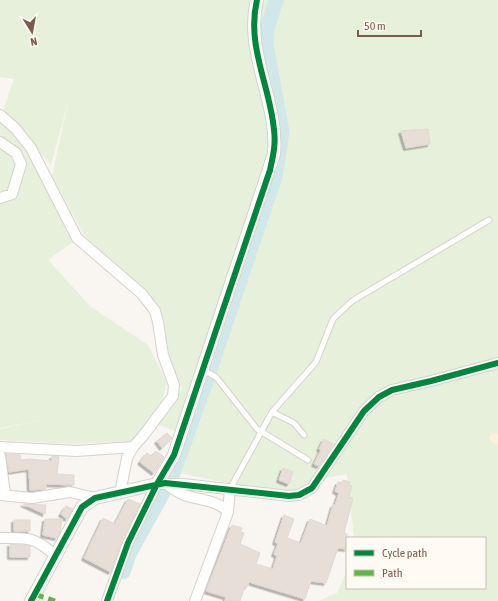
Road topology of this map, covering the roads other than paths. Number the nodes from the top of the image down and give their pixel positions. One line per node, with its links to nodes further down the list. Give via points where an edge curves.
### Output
1 (257, 0): 7 (street, via 254,21 255,44 274,129 274,154)
2 (0, 115): 12 (street, via 15,128 31,148 78,238 142,294 155,311 163,355 174,385 173,396)
3 (0, 142): 4 (street, via 16,154 21,164 12,194)
4 (0, 198)
5 (489, 220): 8 (lane, via 352,301 333,319 316,362)
6 (498, 363): 16 (street, via 392,390 379,397 364,411 312,488 306,492 290,496)
7 (203, 370): 9 (lane, via 216,377 254,425); 15 (street, via 174,455)
8 (272, 412): 9 (lane); 10 (lane, via 294,423)
9 (262, 431): 14 (lane); 16 (lane)
10 (304, 435)
11 (0, 447): 12 (street, via 77,451)
12 (133, 447): 17 (street, via 127,458)
13 (0, 456): 18 (street)
14 (308, 460)
15 (161, 484): 16 (street); 17 (street); 20 (street, via 185,495 223,506); 24 (street, via 128,543)
16 (230, 489): 20 (street)
17 (120, 493): 19 (street)
18 (2, 494): 19 (street, via 32,498 70,492)
19 (96, 498): 22 (street, via 82,507)
20 (228, 512): 25 (street)
21 (0, 538): 22 (street, via 28,538 40,542)
22 (55, 555): 23 (street)
23 (30, 601)
24 (107, 601)
25 (195, 601)

